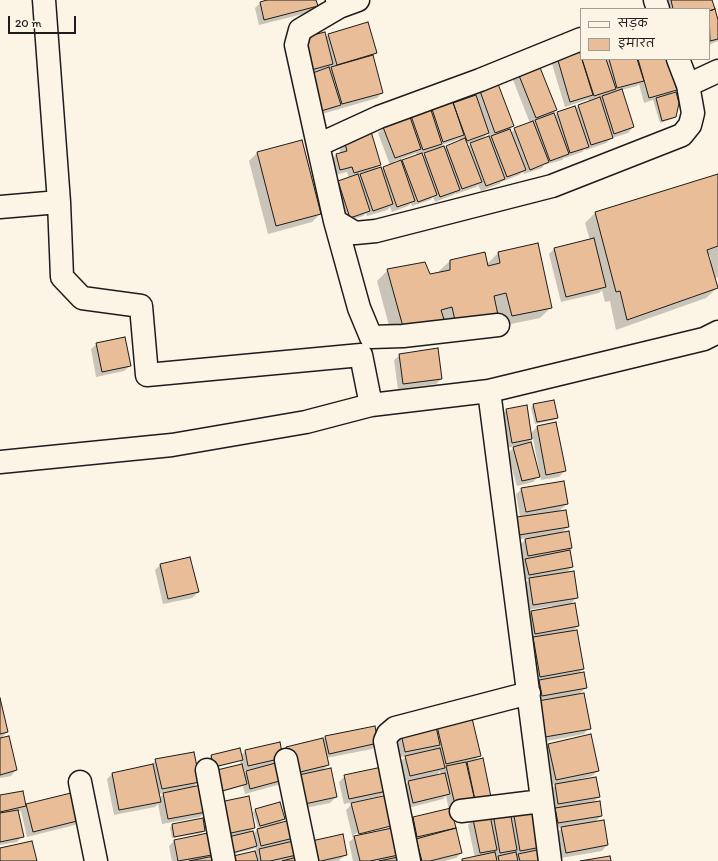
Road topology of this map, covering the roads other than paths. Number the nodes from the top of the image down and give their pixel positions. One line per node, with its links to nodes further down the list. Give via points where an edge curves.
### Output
1 (44, 0): 8 (street)
2 (345, 2): 7 (street, via 300,30 296,45)
3 (580, 39): 7 (street, via 379,117)
4 (678, 60): 6 (street)
5 (718, 71): 6 (street)
6 (688, 85): 10 (street, via 693,113 690,125 682,135 552,186 376,231 355,233)
7 (318, 145): 10 (street)
8 (59, 202): 9 (street); 14 (street, via 62,277 82,298 141,306 147,375 361,355)
9 (0, 207)
10 (336, 221): 11 (street, via 359,308 371,337 403,336)
11 (498, 325)
12 (718, 332): 13 (street, via 704,339)
13 (489, 391): 14 (street); 16 (street)
14 (371, 405): 15 (street, via 306,422 172,445)
15 (0, 462)
16 (529, 693): 20 (street); 25 (street, via 395,728 388,734 385,741)
17 (286, 760): 24 (street)
18 (208, 770): 23 (street)
19 (80, 782): 22 (street)
20 (542, 801): 21 (street); 26 (street)
21 (462, 811)
22 (96, 861)
23 (224, 861)
24 (307, 861)
25 (408, 861)
26 (550, 861)

